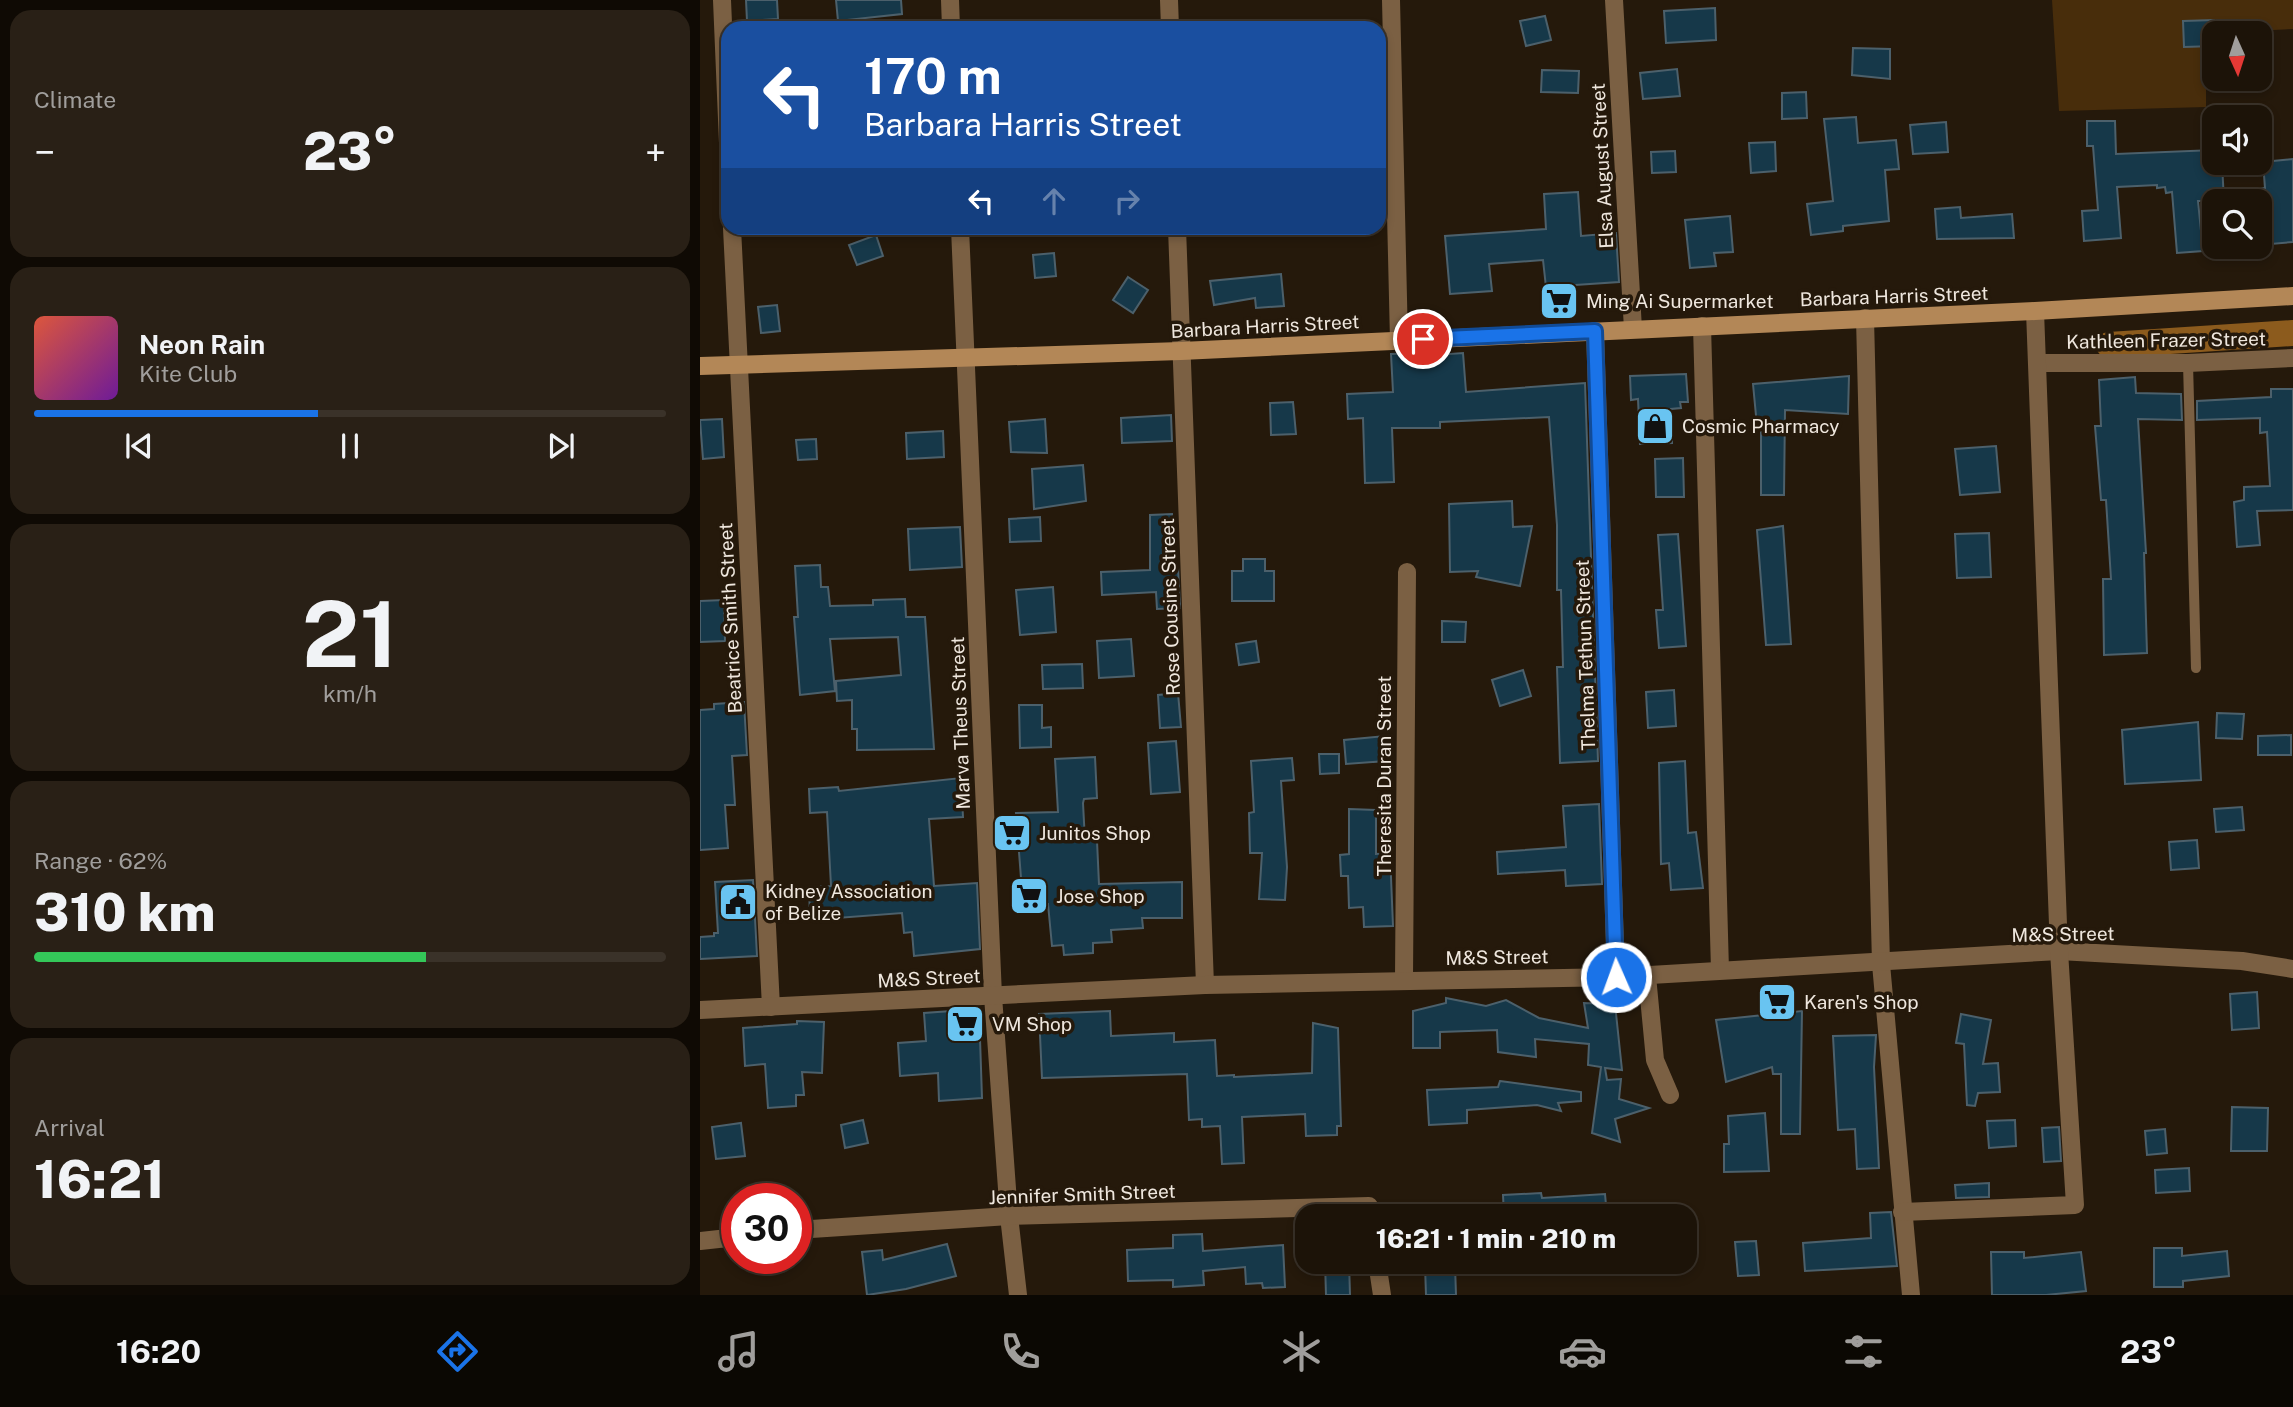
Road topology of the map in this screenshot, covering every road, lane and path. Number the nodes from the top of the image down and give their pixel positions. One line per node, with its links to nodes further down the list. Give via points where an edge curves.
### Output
1 (722, 0): 6 (street)
2 (950, 0): 7 (street)
3 (1170, 0): 8 (street)
4 (1391, 0): 18 (street)
5 (1614, 0): 16 (street, Elsa August Street)
6 (723, 21)
7 (951, 21)
8 (1170, 21)
9 (732, 235): 24 (street, Beatrice Smith Street)
10 (960, 235): 21 (street, Marva Theus Street)
11 (1177, 235): 19 (street, Rose Cousins Street)
12 (2293, 296): 13 (street, Barbara Harris Street)
13 (2035, 311): 14 (street, Barbara Harris Street); 22 (street)
14 (1866, 318): 15 (street, Barbara Harris Street); 29 (street)
15 (1702, 326): 16 (street, Barbara Harris Street); 31 (street)
16 (1633, 329): 17 (street, Barbara Harris Street)
17 (1595, 331): 18 (street, Barbara Harris Street); 33 (street, Thelma Tethun Street)
18 (1399, 341): 19 (street, Barbara Harris Street)
19 (1181, 351): 21 (street, Barbara Harris Street); 35 (street, Rose Cousins Street)
20 (2293, 358): 23 (street, Kathleen Frazer Street)
21 (965, 359): 24 (street, Barbara Harris Street); 36 (street, Marva Theus Street)
22 (2039, 363): 23 (street, Kathleen Frazer Street); 28 (street)
23 (2188, 363): 27 (lane)
24 (738, 365): 25 (street, Barbara Harris Street); 37 (street, Beatrice Smith Street)
25 (700, 366)
26 (1406, 572): 34 (street, Theresita Duran Street)
27 (2196, 668)
28 (2059, 951): 29 (street, M&S Street); 30 (street, M&S Street, via 2229,960); 41 (street, via 2075,1205)
29 (1881, 964): 31 (street, M&S Street); 41 (street)
30 (2293, 969)
31 (1720, 970): 32 (street, M&S Street)
32 (1647, 976): 33 (street, M&S Street); 39 (street, via 1655,1060)
33 (1616, 977): 34 (street, M&S Street)
34 (1404, 979): 35 (street, M&S Street)
35 (1205, 985): 36 (street, M&S Street)
36 (993, 996): 37 (street, M&S Street); 42 (street, Marva Theus Street)
37 (771, 1007): 38 (street, M&S Street)
38 (700, 1010)
39 (1670, 1096)
40 (1295, 1212): 42 (street, Jennifer Smith Street)
41 (1902, 1212): 49 (street)
42 (1009, 1216): 43 (street, Jennifer Smith Street); 47 (street, Marva Theus Street)
43 (812, 1229)
44 (721, 1239): 45 (street)
45 (700, 1241)
46 (1379, 1274): 48 (street)
47 (1018, 1295)
48 (1382, 1295)
49 (1911, 1295)

